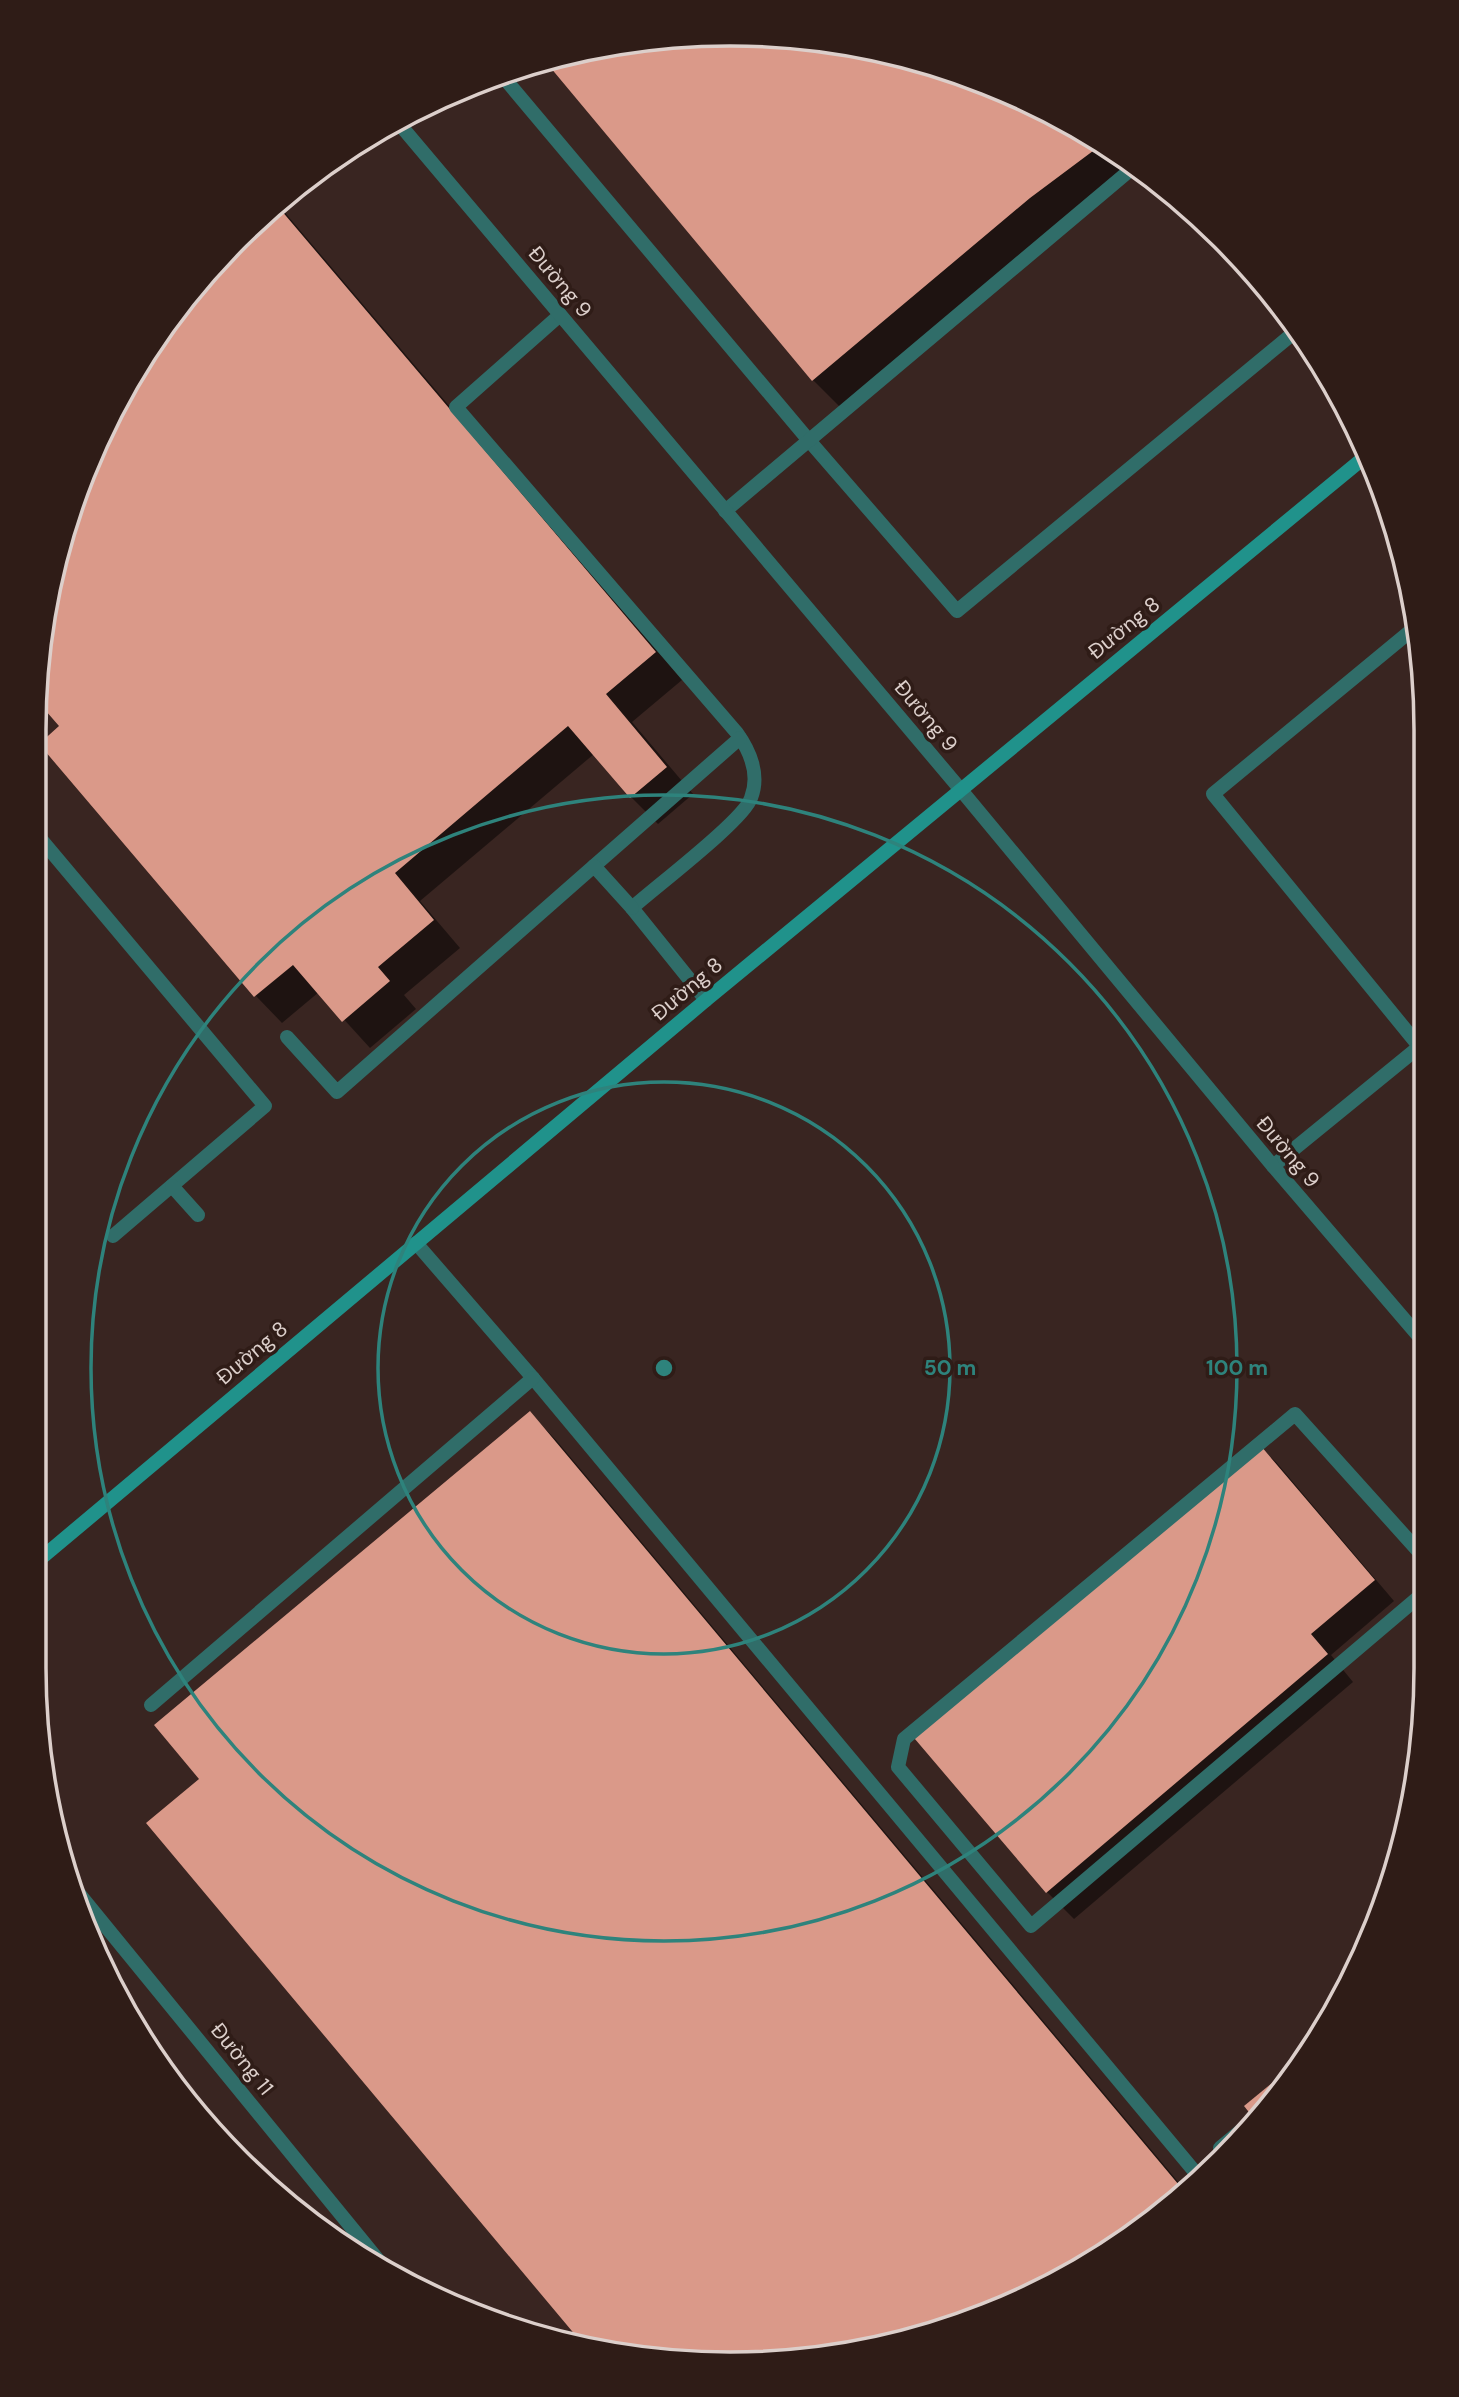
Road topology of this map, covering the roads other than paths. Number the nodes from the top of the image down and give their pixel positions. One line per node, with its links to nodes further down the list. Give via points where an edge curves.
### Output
1 (508, 83): 6 (street)
2 (403, 129): 4 (street, Đường 9)
3 (1127, 173): 6 (street)
4 (560, 315): 8 (street, Đường 9); 10 (street, via 456,407)
5 (1289, 337): 6 (street, via 957,611)
6 (810, 441): 8 (street)
7 (1358, 462): 11 (street, Đường 8)
8 (725, 511): 11 (street, Đường 9)
9 (1407, 634): 17 (street, via 1213,794)
10 (740, 738): 13 (street); 14 (street, via 755,776 751,799 737,818)
11 (961, 790): 15 (street, Đường 8); 19 (street, Đường 9)
12 (46, 845): 20 (street, via 265,1106)
13 (594, 866): 14 (street); 16 (street, via 337,1092)
14 (632, 908): 15 (street)
15 (706, 1000): 23 (street, Đường 8)
16 (287, 1037)
17 (1414, 1040)
18 (1414, 1055): 19 (street)
19 (1273, 1166): 24 (street, Đường 9)
20 (172, 1186): 21 (street); 22 (street)
21 (198, 1215)
22 (113, 1236)
23 (416, 1243): 25 (street); 27 (street, Đường 8)
24 (1414, 1331)
25 (533, 1378): 29 (street); 31 (street)
26 (1414, 1546): 28 (street, via 1295,1413 904,1739 898,1767 1031,1926)
27 (46, 1554)
28 (1414, 1600)
29 (151, 1705)
30 (89, 1907): 32 (street, Đường 11)
31 (1193, 2170)
32 (366, 2247)

